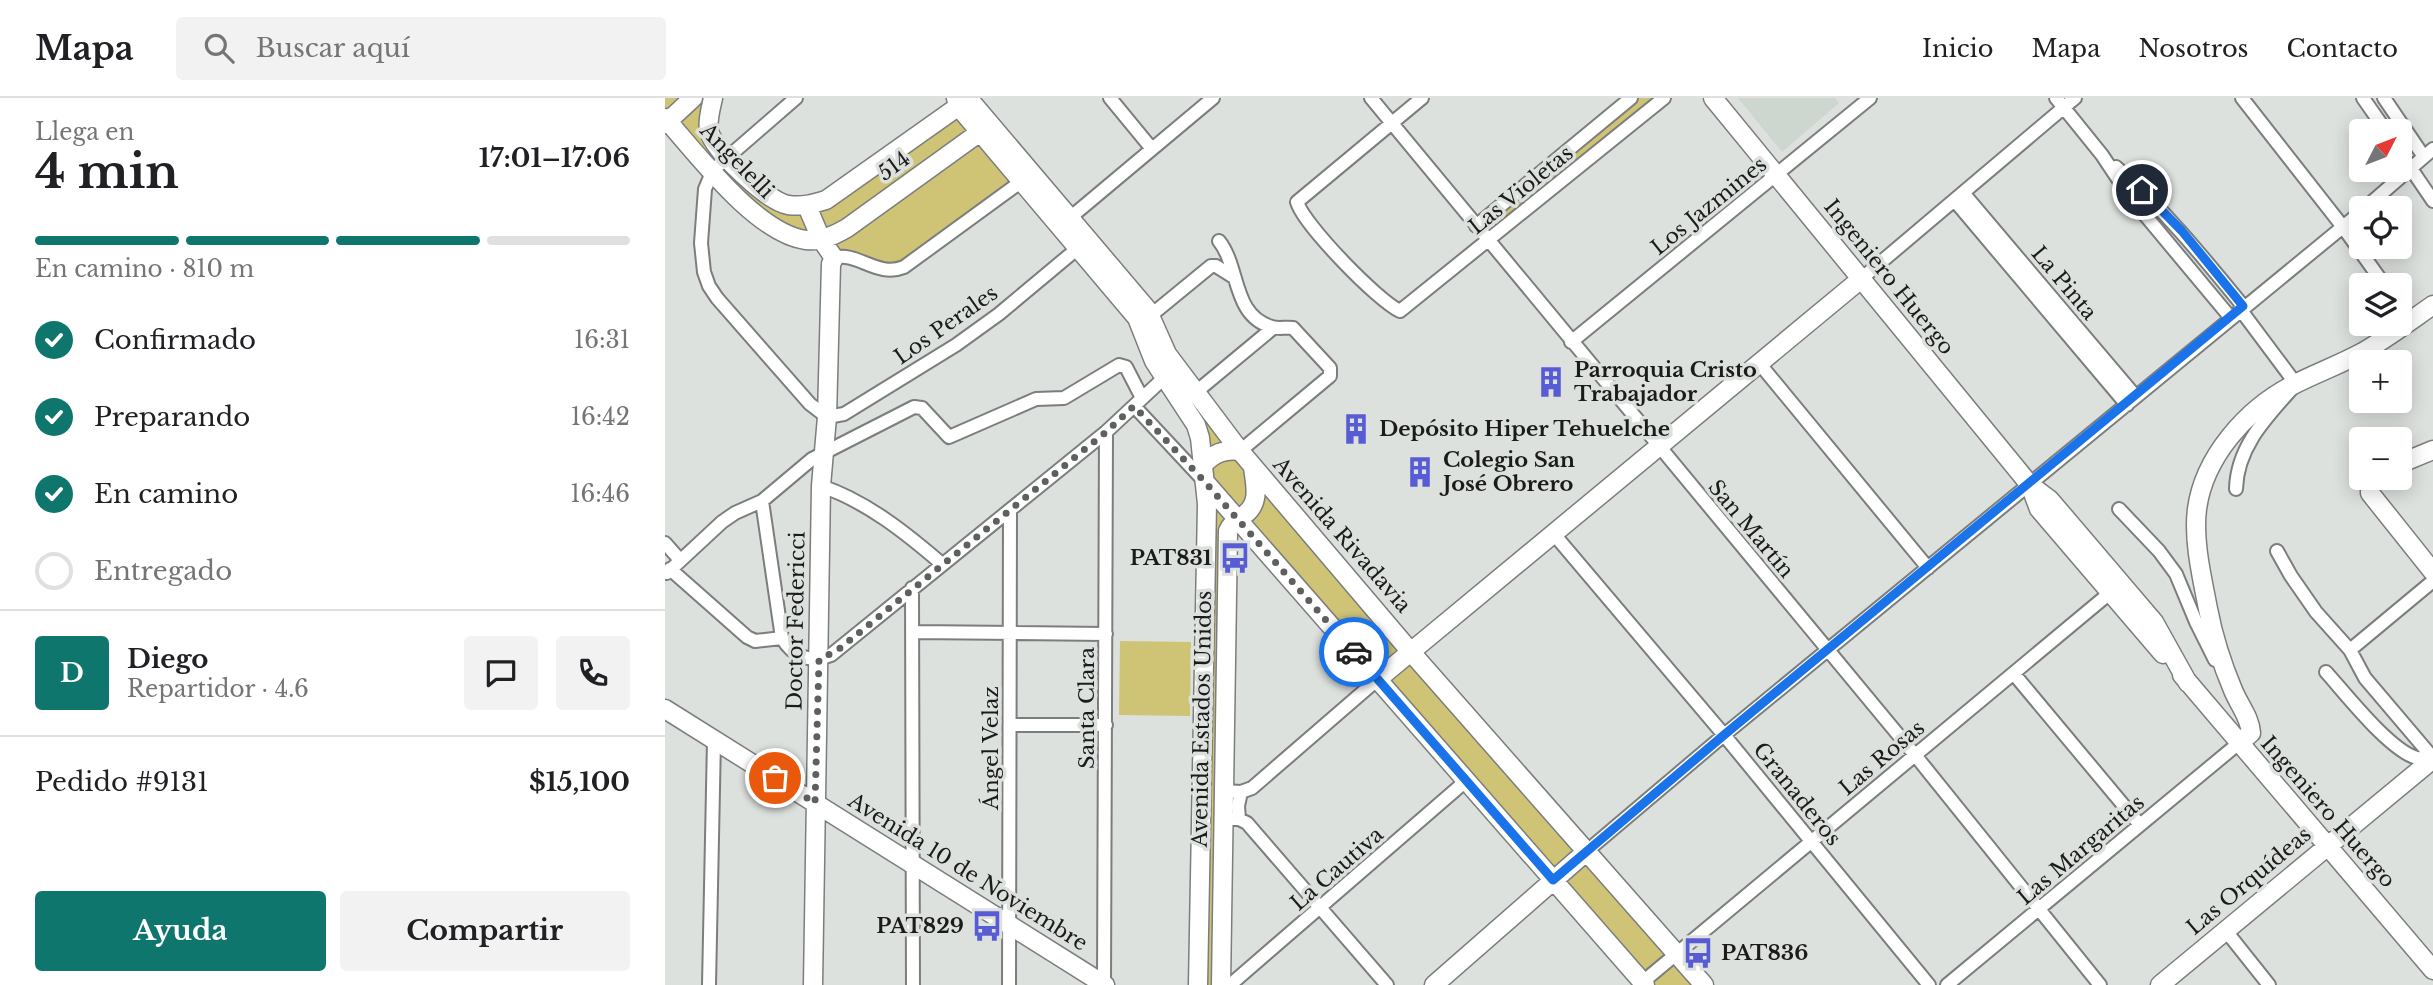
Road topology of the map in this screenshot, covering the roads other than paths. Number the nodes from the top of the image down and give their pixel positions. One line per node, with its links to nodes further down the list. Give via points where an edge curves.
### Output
1 (693, 98): 19 (main road)
2 (713, 98): 27 (main road, Angelelli, via 709,130)
3 (796, 98): 27 (street)
4 (1110, 98): 23 (street)
5 (1371, 98): 20 (street, San Martín)
6 (1422, 98): 20 (street)
7 (1630, 98): 40 (street, Las Violetas)
8 (1664, 98): 44 (street, Las Violetas)
9 (1713, 98): 31 (main road, Ingeniero Huergo)
10 (1870, 98): 31 (street, Los Jazmines)
11 (2075, 98): 17 (street)
12 (2242, 98): 41 (street)
13 (2363, 98): 18 (street)
14 (2384, 98): 25 (street)
15 (963, 100): 21 (main road, Avenida Rivadavia); 37 (main road, 514, via 826,200)
16 (1207, 100): 23 (street)
17 (2060, 103): 26 (street); 35 (street)
18 (2378, 119)
19 (666, 121): 29 (main road, Angelelli)
20 (1392, 123): 40 (street, San Martín); 44 (street, Las Violetas, via 1297,202 1299,211 1361,279 1401,311)
21 (986, 128): 22 (main road, 514); 24 (main road, Avenida Rivadavia); 38 (main road, Avenida Rivadavia)
22 (957, 149): 24 (main road, via 971,146); 42 (main road, 514, via 847,229)
23 (1152, 149): 38 (street)
24 (997, 153): 32 (main road, Avenida Rivadavia)
25 (2428, 153): 28 (street)
26 (2102, 155): 51 (street, via 2130,197); 51 (street, via 2182,231)
27 (727, 157): 29 (street); 37 (main road, Angelelli, via 769,197 786,205)
28 (2412, 168)
29 (713, 170): 42 (main road, Angelelli, via 742,203 783,232 805,240); 61 (street, via 703,196 701,243 709,286 810,404)
30 (2412, 170): 36 (street)
31 (1777, 175): 49 (main road, Ingeniero Huergo); 54 (street, Los Jazmines)
32 (1022, 181): 38 (main road, Avenida Rivadavia); 46 (street, via 897,270)
33 (2396, 182): 34 (street)
34 (2379, 196)
35 (1959, 198): 49 (street); 59 (street, La Pinta)
36 (2433, 201)
37 (807, 206): 42 (main road)
38 (1065, 222): 45 (main road, Avenida Rivadavia); 52 (main road, Avenida Rivadavia)
39 (2349, 222): 41 (street)
40 (1476, 226): 44 (street, San Martín)
41 (2343, 227): 47 (street); 51 (street)
42 (821, 239): 46 (main road)
43 (1219, 241): 48 (street)
44 (1489, 241): 54 (street, San Martín)
45 (1078, 248): 56 (main road, Avenida Rivadavia, via 1137,318); 61 (street, Los Perales, via 956,345 844,414)
46 (834, 258): 61 (main road, Doctor Federicci)
47 (2375, 273)
48 (1235, 278): 52 (street, via 1211,266); 53 (street, via 1244,304)
49 (1861, 279): 55 (main road); 70 (main road, Ingeniero Huergo)
50 (2433, 304): 57 (main road, via 2378,343)
51 (2237, 311): 57 (street); 59 (street)
52 (1150, 316): 58 (main road, Avenida Rivadavia, via 1167,354)
53 (1273, 328): 58 (street); 65 (street, via 1293,328 1330,368 1330,376)
54 (1571, 342): 63 (street, San Martín)
55 (1759, 363): 63 (main road); 83 (street)
56 (1165, 377): 60 (street); 69 (main road, Avenida Rivadavia, via 1196,425)
57 (2296, 384): 72 (street, via 2244,451); 100 (main road, via 2255,412 2224,444 2198,506 2198,542 2209,611)
58 (1196, 392): 65 (main road, Avenida Rivadavia)
59 (2131, 401): 70 (street)
60 (1138, 402): 62 (street); 66 (street, via 1126,367 1119,365 1064,398 1036,399 949,437 922,408 914,407); 69 (street)
61 (827, 417): 66 (main road, Doctor Federicci)
62 (1106, 432): 76 (street); 90 (street, Santa Clara)
63 (1658, 447): 78 (main road); 92 (street, San Martín)
64 (2433, 450): 67 (main road)
65 (1240, 451): 68 (main road, Avenida Rivadavia); 69 (main road, via 1220,452)
66 (824, 453): 71 (main road, Doctor Federicci); 74 (street)
67 (2412, 459)
68 (1253, 467): 77 (main road, Avenida Estados Unidos, via 1257,495 1248,513); 94 (main road, Avenida Rivadavia)
69 (1204, 473): 77 (main road); 110 (main road, Avenida Estados Unidos)
70 (2030, 485): 83 (street); 87 (main road, Ingeniero Huergo, via 2039,509); 99 (main road, Ingeniero Huergo, via 2050,500 2154,621)
71 (821, 486): 81 (street, via 890,522); 95 (main road, Doctor Federicci)
72 (2236, 489)
73 (2376, 490): 84 (main road)
74 (762, 500): 82 (street, via 722,522); 91 (street)
75 (2119, 509): 100 (street, via 2176,574)
76 (1010, 511): 81 (street); 89 (street, Ángel Velaz)
77 (1238, 519): 98 (main road); 111 (main road, Avenida Estados Unidos, via 1228,531)
78 (1553, 533): 94 (main road); 104 (street, Granaderos)
79 (665, 543): 82 (street)
80 (2277, 551): 93 (street, via 2316,612)
81 (942, 564): 86 (street)
82 (672, 568): 91 (street, via 747,637 761,641)
83 (1928, 568): 92 (street)
84 (2433, 572)
85 (2433, 581): 93 (street)
86 (912, 588): 88 (street); 95 (street, via 839,649)
87 (2112, 592): 97 (street, Las Rosas); 99 (main road, Ingeniero Huergo)
88 (912, 632): 89 (street); 119 (street)
89 (1011, 632): 90 (street); 102 (street, Ángel Velaz)
90 (1107, 634): 103 (street, Santa Clara)
91 (782, 638): 95 (street, via 795,654)
92 (1828, 650): 104 (street); 107 (street, San Martín)
93 (2350, 650): 108 (street, via 2365,678)
94 (1411, 651): 98 (main road); 118 (main road, Avenida Rivadavia)
95 (819, 660): 112 (main road, Doctor Federicci)
96 (2326, 672): 108 (street, via 2371,724 2407,754)
97 (2014, 674): 107 (street, Las Rosas); 115 (street)
98 (1378, 679): 109 (main road); 111 (street, via 1252,788)
99 (2188, 683): 105 (main road, Ingeniero Huergo)
100 (2233, 690): 105 (main road, via 2251,724)
101 (665, 709): 106 (main road, Avenida 10 de Noviembre)
102 (1010, 725): 103 (street); 123 (street, Ángel Velaz)
103 (1106, 725): 132 (street, Santa Clara)
104 (1724, 735): 116 (street, Granaderos); 118 (street)
105 (2245, 738): 115 (street, Las Margaritas); 117 (main road, Ingeniero Huergo)
106 (715, 740): 112 (main road, Avenida 10 de Noviembre); 128 (street)
107 (1915, 755): 116 (street, Las Rosas); 122 (street, San Martín)
108 (2433, 759): 117 (main road, Las Orquídeas)
109 (1467, 780): 120 (main road); 121 (street, La Cautiva)
110 (1201, 791): 111 (main road); 114 (main road, Avenida Estados Unidos)
111 (1233, 792): 113 (main road, Avenida Estados Unidos)
112 (815, 803): 119 (main road, Avenida 10 de Noviembre); 129 (main road, Doctor Federicci)
113 (1231, 819): 114 (main road); 121 (street, via 1247,823); 134 (main road, Avenida Estados Unidos)
114 (1201, 821): 133 (main road, Avenida Estados Unidos)
115 (2140, 825): 122 (street, Las Margaritas)
116 (1811, 841): 125 (street, Las Rosas); 139 (street, Granaderos)
117 (2328, 845): 124 (main road, Las Orquídeas); 126 (main road, Ingeniero Huergo)
118 (1587, 851): 120 (main road); 125 (main road, Avenida Rivadavia)
119 (913, 865): 123 (main road, Avenida 10 de Noviembre); 130 (street)
120 (1553, 880): 127 (main road); 137 (main road)
121 (1321, 908): 135 (street, La Cautiva); 136 (street)
122 (2038, 910): 140 (street, Las Margaritas); 141 (street, San Martín)
123 (1010, 926): 131 (street, Ángel Velaz); 132 (main road, Avenida 10 de Noviembre)
124 (2226, 932): 142 (main road, Las Orquídeas); 143 (street)
125 (1676, 953): 127 (street, Las Rosas); 138 (main road, Avenida Rivadavia)
126 (2433, 970)
127 (1642, 984)
128 (709, 985)
129 (813, 985)
130 (913, 985)
131 (1009, 985)
132 (1104, 985)
133 (1198, 985)
134 (1221, 985)
135 (1230, 985)
136 (1387, 985)
137 (1434, 985)
138 (1704, 985)
139 (1929, 985)
140 (1947, 985)
141 (2100, 985)
142 (2160, 985)
143 (2269, 985)

